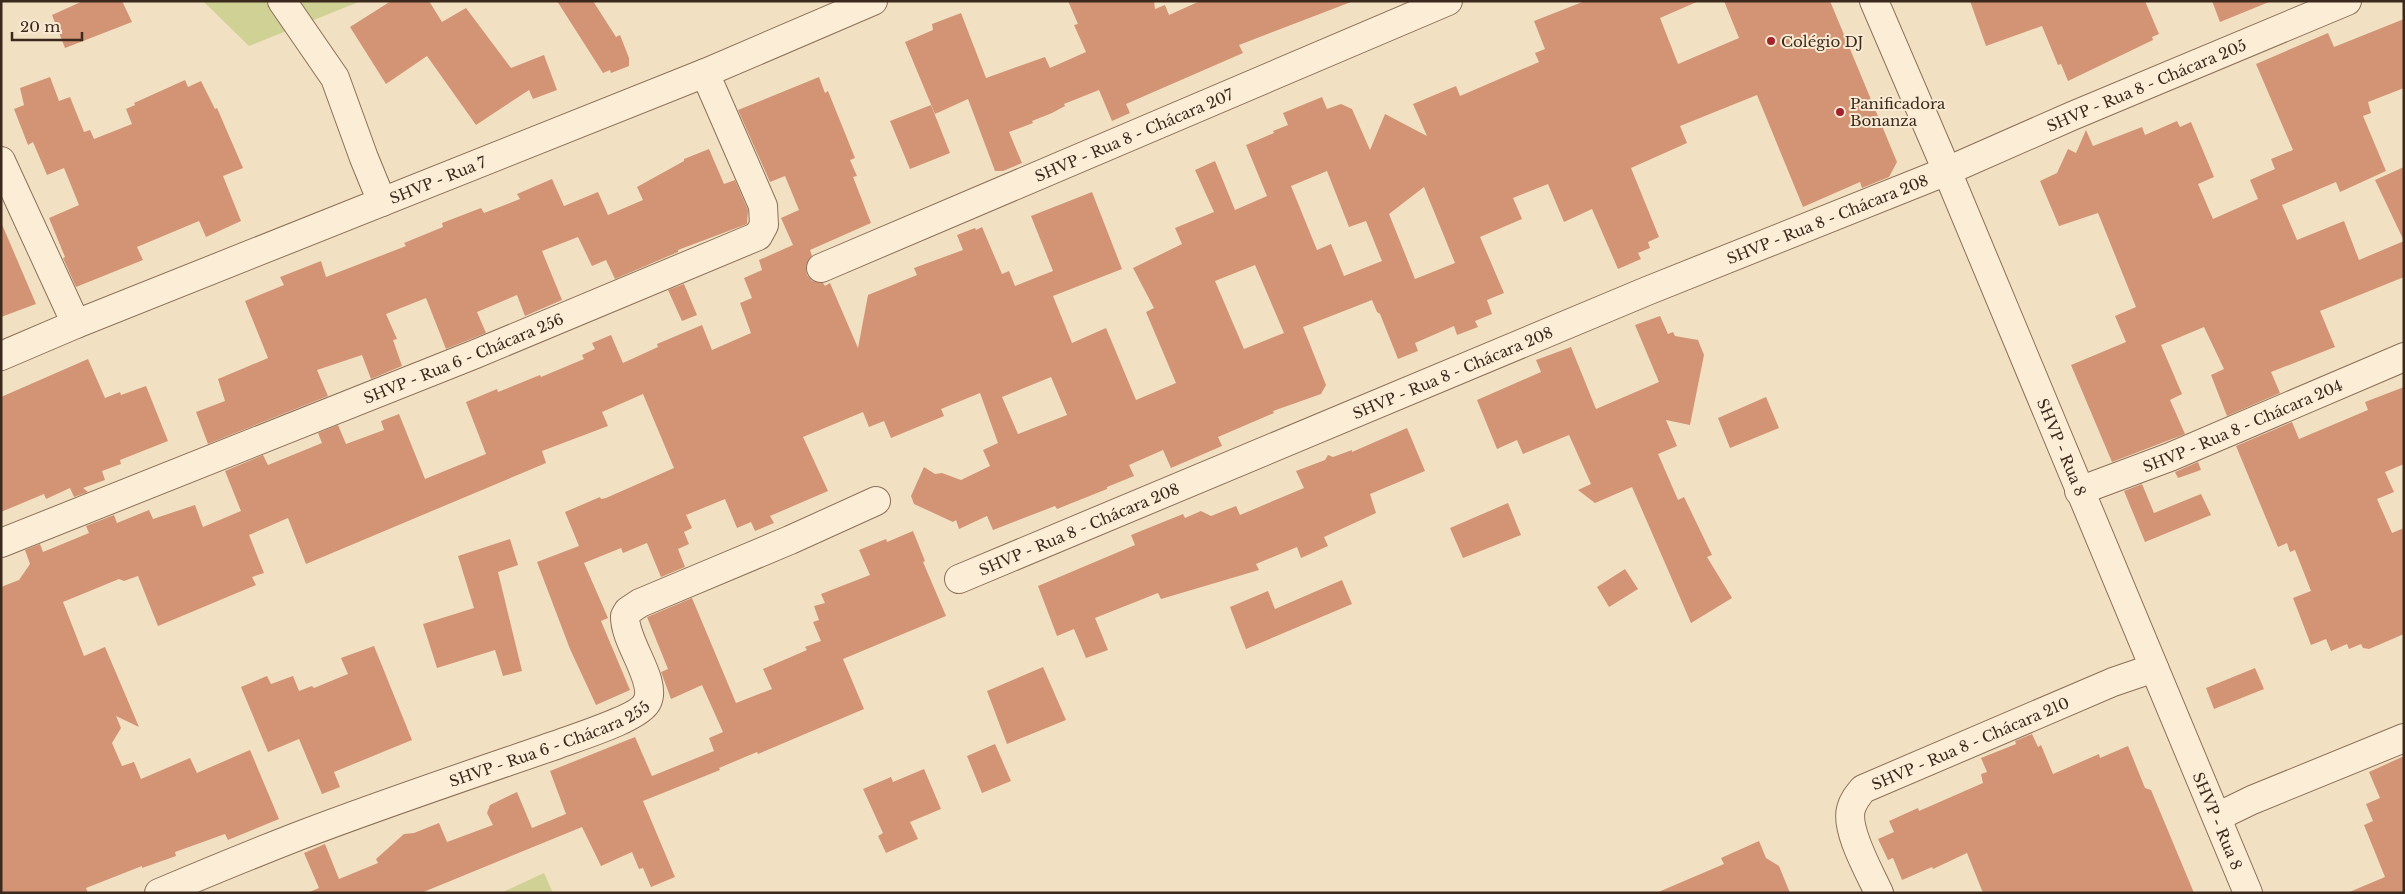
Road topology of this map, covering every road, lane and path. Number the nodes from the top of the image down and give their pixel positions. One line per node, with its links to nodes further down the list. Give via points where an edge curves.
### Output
1 (282, 1): 9 (street, via 335,78)
2 (873, 1): 6 (street, SHVP - Rua 7)
3 (1448, 1): 10 (street, SHVP - Rua 8 - Chácara 207)
4 (1874, 1): 8 (street, SHVP - Rua 8)
5 (2347, 1): 8 (street, SHVP - Rua 8 - Chácara 205)
6 (705, 73): 9 (street, SHVP - Rua 7); 16 (street, SHVP - Rua 6 - Chácara 256, via 763,206 764,225 758,236 473,355)
7 (1, 161): 11 (street)
8 (1947, 171): 14 (street, SHVP - Rua 8); 17 (street, SHVP - Rua 8 - Chácara 208, via 1647,291)
9 (382, 202): 11 (street, SHVP - Rua 7)
10 (821, 268)
11 (76, 324): 12 (street, SHVP - Rua 7)
12 (1, 356)
13 (2404, 357): 14 (street, SHVP - Rua 8 - Chácara 204, via 2170,457)
14 (2079, 491): 18 (street, SHVP - Rua 8)
15 (876, 501): 21 (street, SHVP - Rua 6 - Chácara 255, via 628,611 625,616 628,636 650,693 648,702 637,713 295,837)
16 (1, 543)
17 (959, 579)
18 (2154, 668): 20 (street, SHVP - Rua 8); 22 (street, SHVP - Rua 8 - Chácara 210, via 2113,682 1864,789 1855,800 1850,820 1859,850)
19 (2404, 738): 20 (street)
20 (2217, 817): 23 (street, SHVP - Rua 8)
21 (159, 893)
22 (1879, 893)
23 (2248, 893)

